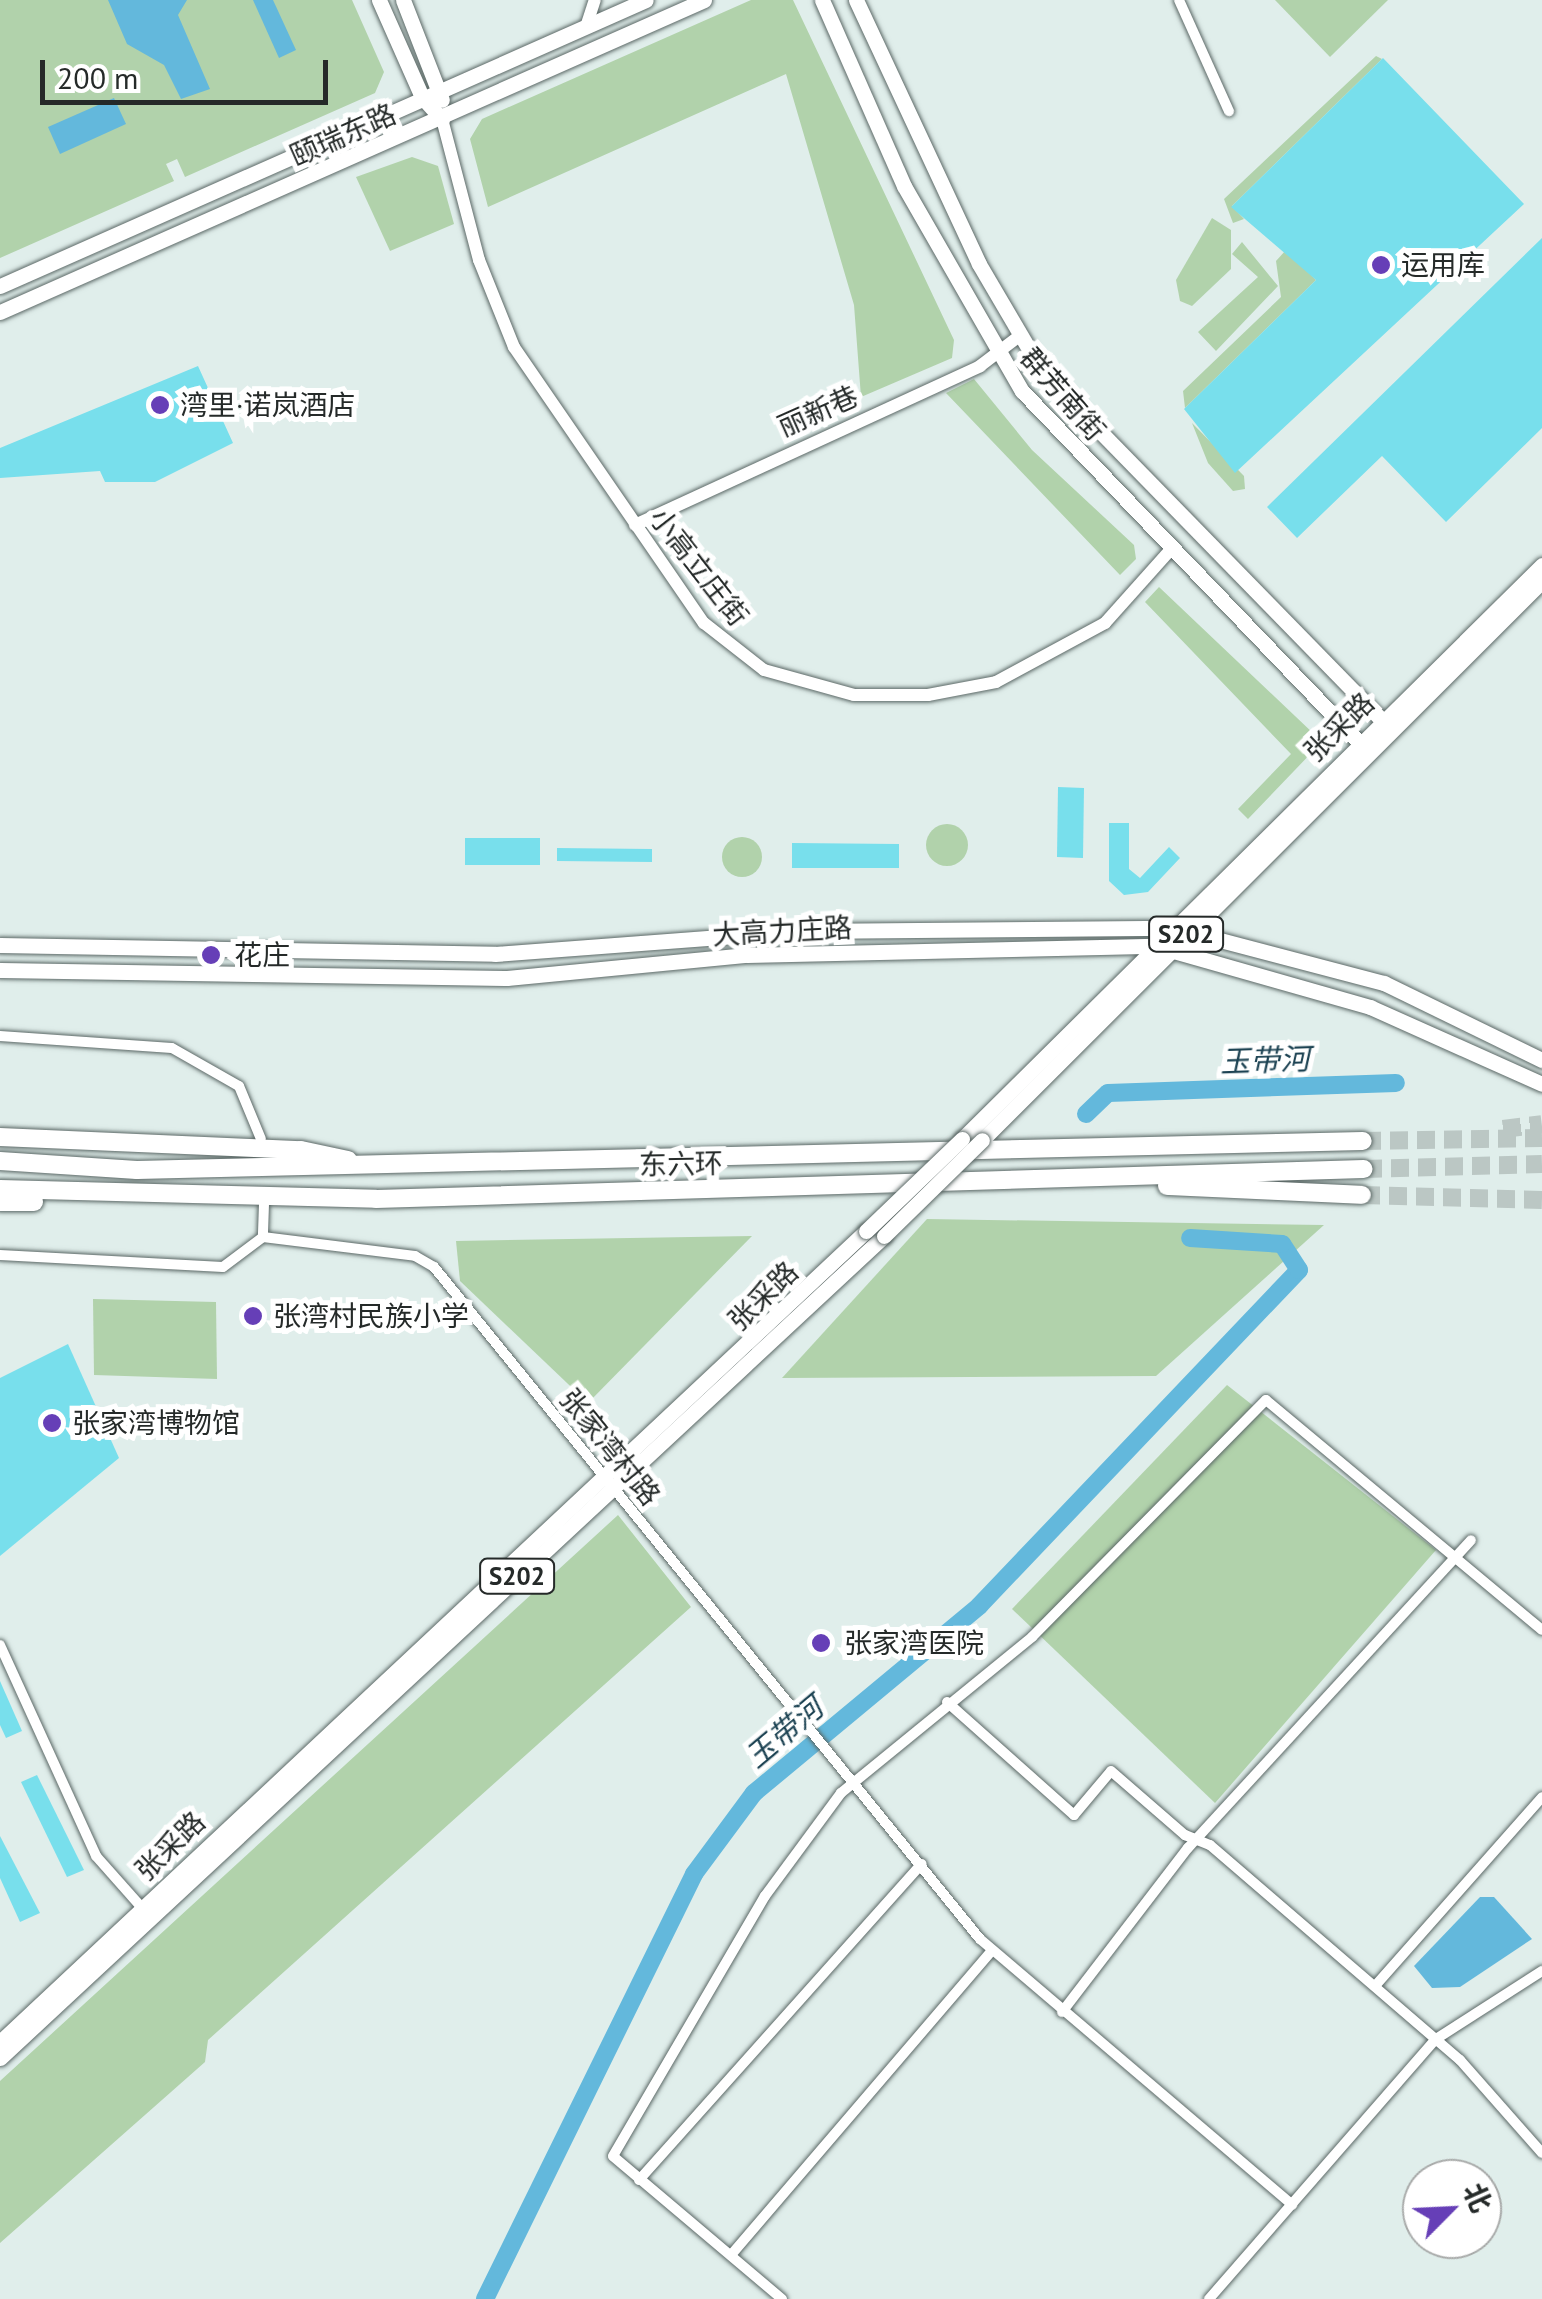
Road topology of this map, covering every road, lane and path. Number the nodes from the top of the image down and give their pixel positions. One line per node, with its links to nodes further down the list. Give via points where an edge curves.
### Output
1 (379, 0): 11 (main road)
2 (403, 0): 10 (main road)
3 (595, 0): 9 (street)
4 (704, 0): 13 (main road, 颐瑞东路)
5 (822, 0): 17 (main road, 群芳南街, via 904,186)
6 (856, 0): 16 (main road, 群芳南街)
7 (1179, 0): 12 (street)
8 (643, 1): 9 (main road, 颐瑞东路)
9 (586, 27): 10 (main road, 颐瑞东路)
10 (442, 91): 11 (main road, 颐瑞东路); 13 (main road)
11 (422, 97): 13 (main road); 14 (main road, 颐瑞东路)
12 (1230, 111)
13 (442, 118): 15 (main road, 颐瑞东路); 18 (street, 小高立庄街, via 479,260 514,347)
14 (0, 286)
15 (0, 312)
16 (1018, 337): 17 (street, 丽新巷); 22 (main road, 群芳南街)
17 (996, 354): 18 (street, 丽新巷); 19 (main road, 群芳南街)
18 (635, 526): 19 (street, 小高立庄街, via 728,646 796,684 854,695 960,691 1039,665 1104,623)
19 (1172, 548): 23 (main road, 群芳南街)
20 (1542, 565): 22 (main road, 张采路 / S202)
21 (1542, 581): 22 (main road, 张采路 / S202)
22 (1387, 724): 23 (main road, 张采路 / S202)
23 (1363, 746): 25 (main road, 张采路 / S202)
24 (1092, 927): 25 (main road, 大高力庄路); 26 (main road, 大高力庄路, via 803,931 495,954); 28 (main road, via 1102,935)
25 (1181, 930): 27 (main road, 张采路 / S202); 31 (main road, 大高力庄路, via 1384,984)
26 (0, 945)
27 (1163, 948): 28 (main road, 大高力庄路); 32 (main road, 大高力庄路, via 1370,1007); 47 (main road, 张采路 / S202, bridge); 47 (main road, 张采路 / S202, bridge, via 884,1236)
28 (1095, 949): 29 (main road, 大高力庄路, via 746,955 507,978)
29 (0, 970)
30 (0, 1036): 34 (street, via 172,1048 238,1086)
31 (1542, 1060)
32 (1542, 1084)
33 (0, 1137): 37 (highway, via 301,1150)
34 (261, 1139)
35 (1363, 1141): 37 (highway, 东六环)
36 (0, 1160): 37 (highway, 东六环, via 138,1170)
37 (377, 1166)
38 (1364, 1170): 39 (highway, 东六环)
39 (1137, 1180): 41 (highway, via 1213,1194); 42 (highway, 东六环)
40 (0, 1190): 42 (highway, 东六环)
41 (1362, 1195)
42 (239, 1197): 43 (highway)
43 (0, 1202)
44 (264, 1204): 45 (street)
45 (262, 1237): 46 (street, via 223,1267); 47 (street, 张家湾村路, via 356,1246 434,1268)
46 (0, 1255)
47 (610, 1485): 53 (street, 张家湾村路); 57 (main road, 张采路 / S202)
48 (1471, 1540): 49 (street)
49 (1457, 1556): 50 (street); 52 (street, via 1266,1400 1032,1636); 55 (street)
50 (1542, 1630)
51 (0, 1645): 57 (street, via 96,1856)
52 (947, 1702): 53 (street); 55 (street, via 1074,1815 1111,1771)
53 (854, 1779): 56 (street, 张家湾村路); 66 (street, via 764,1896 612,2156)
54 (1542, 1797): 60 (street)
55 (1199, 1840): 60 (street); 61 (street)
56 (922, 1864): 58 (street, 张家湾村路); 66 (street)
57 (146, 1912): 63 (main road, 张采路 / S202); 64 (main road, 张采路 / S202)
58 (992, 1950): 61 (street, 张家湾村路); 68 (street)
59 (1542, 1970): 62 (street)
60 (1376, 1986): 62 (street)
61 (1062, 2012): 67 (street, 张家湾村路)
62 (1436, 2039): 65 (street); 67 (street)
63 (0, 2042)
64 (0, 2058)
65 (1542, 2153)
66 (638, 2180): 68 (street)
67 (1292, 2205): 70 (street)
68 (731, 2255): 69 (street)
69 (782, 2299)
70 (1209, 2299)

